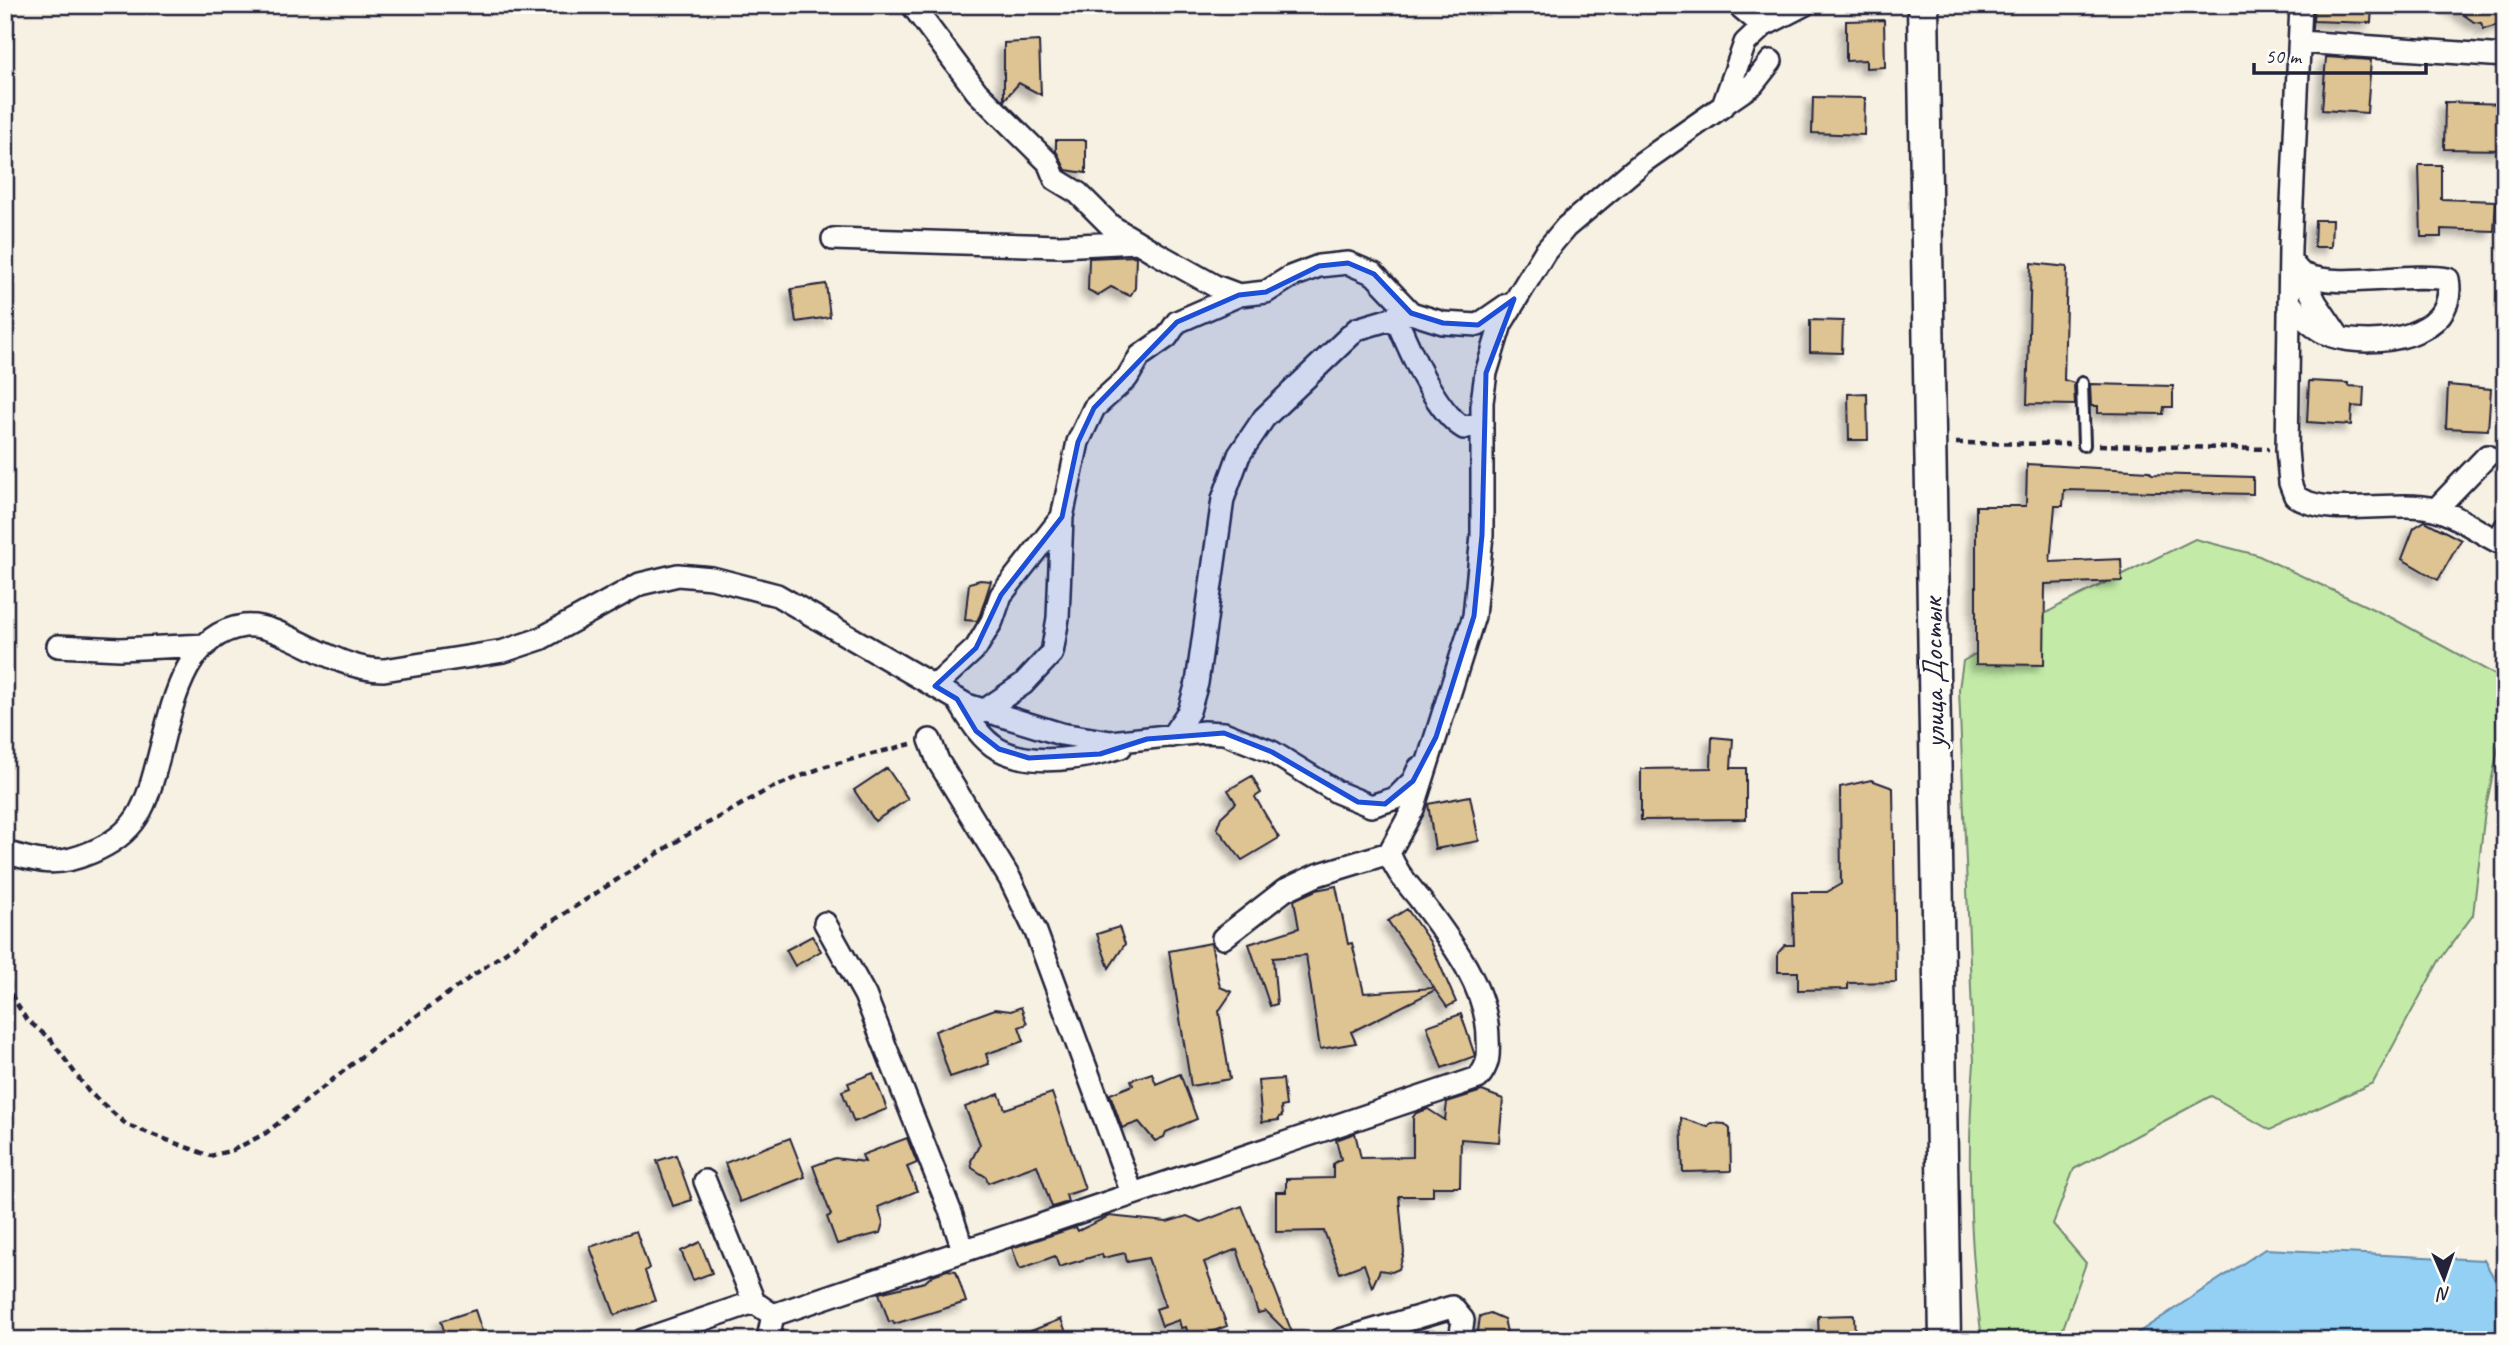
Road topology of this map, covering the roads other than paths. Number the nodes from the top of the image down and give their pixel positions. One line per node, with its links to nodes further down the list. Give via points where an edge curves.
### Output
1 (912, 5): 12 (street, via 977,92 1048,162 1055,179)
2 (1738, 5): 6 (street)
3 (1804, 5): 6 (street)
4 (1923, 5): 50 (main road, улица Достык)
5 (2301, 5): 7 (street)
6 (1763, 26): 10 (street, via 1745,43)
7 (2300, 42): 8 (street); 13 (street)
8 (2505, 55)
9 (1771, 61): 10 (street, via 1753,84)
10 (1723, 106): 15 (street, via 1591,203 1545,252)
11 (834, 239): 12 (street, via 1060,246)
12 (1137, 242): 14 (street)
13 (2296, 267): 16 (street); 18 (street); 18 (street, via 2326,279 2448,279 2451,292 2426,329 2399,339)
14 (1239, 295): 17 (street, via 1266,292 1319,266 1348,263 1374,274); 24 (street, via 1177,322 1094,408 1078,442)
15 (1514, 299): 17 (street, via 1478,326); 20 (street, via 1486,373)
16 (2289, 302): 18 (street, via 2314,327); 23 (street, via 2287,450 2295,496 2313,506)
17 (1403, 314): 20 (street, via 1440,402 1456,424 1464,428); 31 (street, via 1357,329 1337,346 1264,418 1239,455 1223,499 1197,682 1189,710)
18 (2339, 337)
19 (2082, 383): 21 (lane)
20 (1482, 422): 32 (street, via 1482,536 1474,615)
21 (2084, 444)
22 (2487, 456): 23 (street)
23 (2436, 509): 25 (street, via 2497,541)
24 (1062, 517): 28 (street, via 1001,595 976,648); 30 (street, via 1052,653 1023,684)
25 (2505, 528)
26 (206, 645): 27 (street); 28 (street, via 244,626 277,633 341,663 384,670 504,651 540,639 640,584 678,575 712,578 777,595); 37 (street, via 171,702 149,793 137,817 114,843 63,863 40,863)
27 (58, 646)
28 (935, 686): 29 (street)
29 (957, 699): 30 (street); 33 (street, via 976,730 999,750 1029,758 1100,754)
30 (985, 710): 33 (street, via 1061,734 1111,742)
31 (1172, 736): 33 (street); 35 (street, via 1224,733 1272,752 1358,802 1371,806)
32 (1436, 737): 35 (street, via 1413,781); 36 (street, via 1413,809)
33 (1147, 739)
34 (930, 740): 42 (street, via 1036,932)
35 (1396, 797): 36 (street)
36 (1403, 825): 38 (street)
37 (5, 852)
38 (1388, 853): 40 (street, via 1285,890); 42 (street, via 1396,872 1461,960 1488,1015 1485,1069 1478,1078)
39 (825, 923): 43 (street, via 865,995)
40 (1223, 938)
41 (705, 1181): 44 (street)
42 (1132, 1193): 43 (street)
43 (963, 1250): 45 (street)
44 (754, 1303): 45 (street); 46 (street)
45 (773, 1315): 47 (street)
46 (643, 1340)
47 (771, 1340)
48 (1340, 1340): 49 (street, via 1452,1307 1464,1320)
49 (1460, 1340)
50 (1945, 1340)

